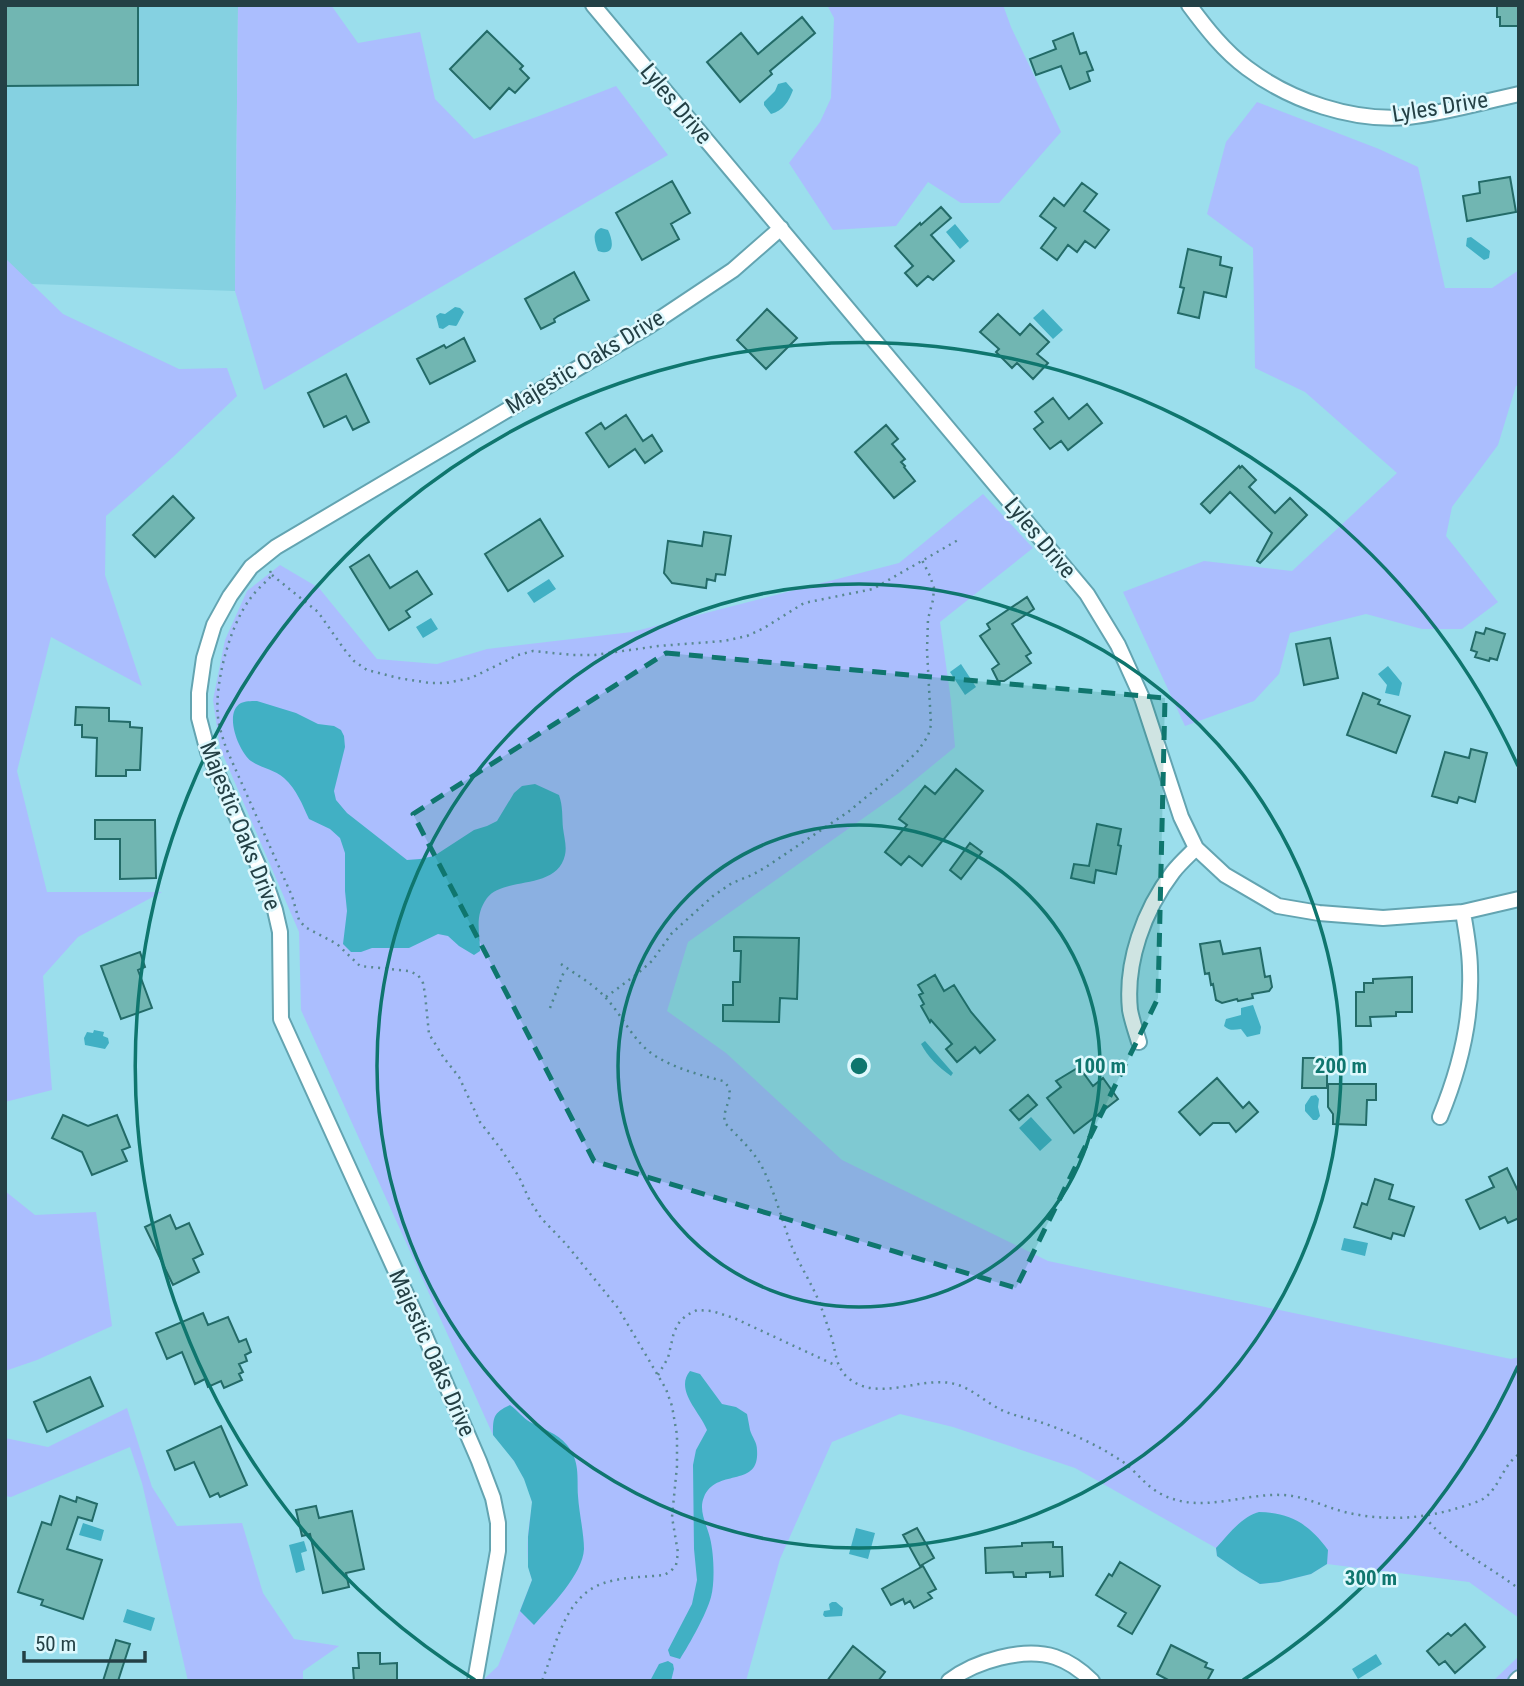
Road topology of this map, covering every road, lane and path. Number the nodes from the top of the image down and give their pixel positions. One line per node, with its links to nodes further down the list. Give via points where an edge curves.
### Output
1 (593, 5): 4 (street, Lyles Drive)
2 (1189, 5): 3 (street, Lyles Drive, via 1213,37 1252,71 1278,88 1342,111 1406,117)
3 (1519, 94)
4 (781, 228): 6 (street, Majestic Oaks Drive, via 733,271 649,326); 9 (street, Lyles Drive, via 1087,594 1118,645 1142,698 1181,817)
5 (958, 540): 7 (path)
6 (262, 558): 8 (path); 23 (street, Majestic Oaks Drive, via 230,596 214,625 198,693 198,718 275,910 280,932 281,1019 493,1498 498,1551)
7 (922, 560): 8 (path, via 873,589 804,603 747,636 594,655 533,651 471,678 446,683 367,670 354,661 318,612); 14 (path, via 934,588 927,650 931,725 917,752 848,812 713,896 672,933 652,961)
8 (272, 575): 19 (path, via 250,598 228,644 217,696 218,717 226,748 299,920 337,944 360,966 418,975 423,982 429,1034 459,1077 480,1122 541,1218 618,1308)
9 (1196, 848): 11 (street, Lyles Drive, via 1225,875 1278,906 1383,918); 16 (street, via 1155,898 1133,959 1130,1011)
10 (1519, 899): 11 (street, Lyles Drive)
11 (1463, 912): 17 (street, via 1471,973 1467,1018 1461,1060)
12 (561, 964): 13 (path)
13 (565, 967): 14 (path); 15 (path)
14 (606, 997): 18 (path, via 656,1057 727,1084 725,1123 762,1168 793,1249 816,1293)
15 (550, 1008)
16 (1139, 1042)
17 (1440, 1117)
18 (839, 1367): 19 (path, via 734,1318 697,1310 680,1321); 21 (path, via 865,1388 955,1385 1006,1412 1106,1452 1165,1497 1202,1504 1281,1495 1348,1513)
19 (658, 1375): 24 (path, via 672,1406 677,1435 672,1517 676,1565 664,1575 604,1583 584,1593 570,1611)
20 (1519, 1454): 21 (path, via 1486,1497)
21 (1425, 1517): 22 (path, via 1464,1553)
22 (1519, 1589)
23 (475, 1681)
24 (542, 1681)
25 (950, 1681): 26 (street, via 973,1666 1027,1654 1054,1656)
26 (1092, 1681)

